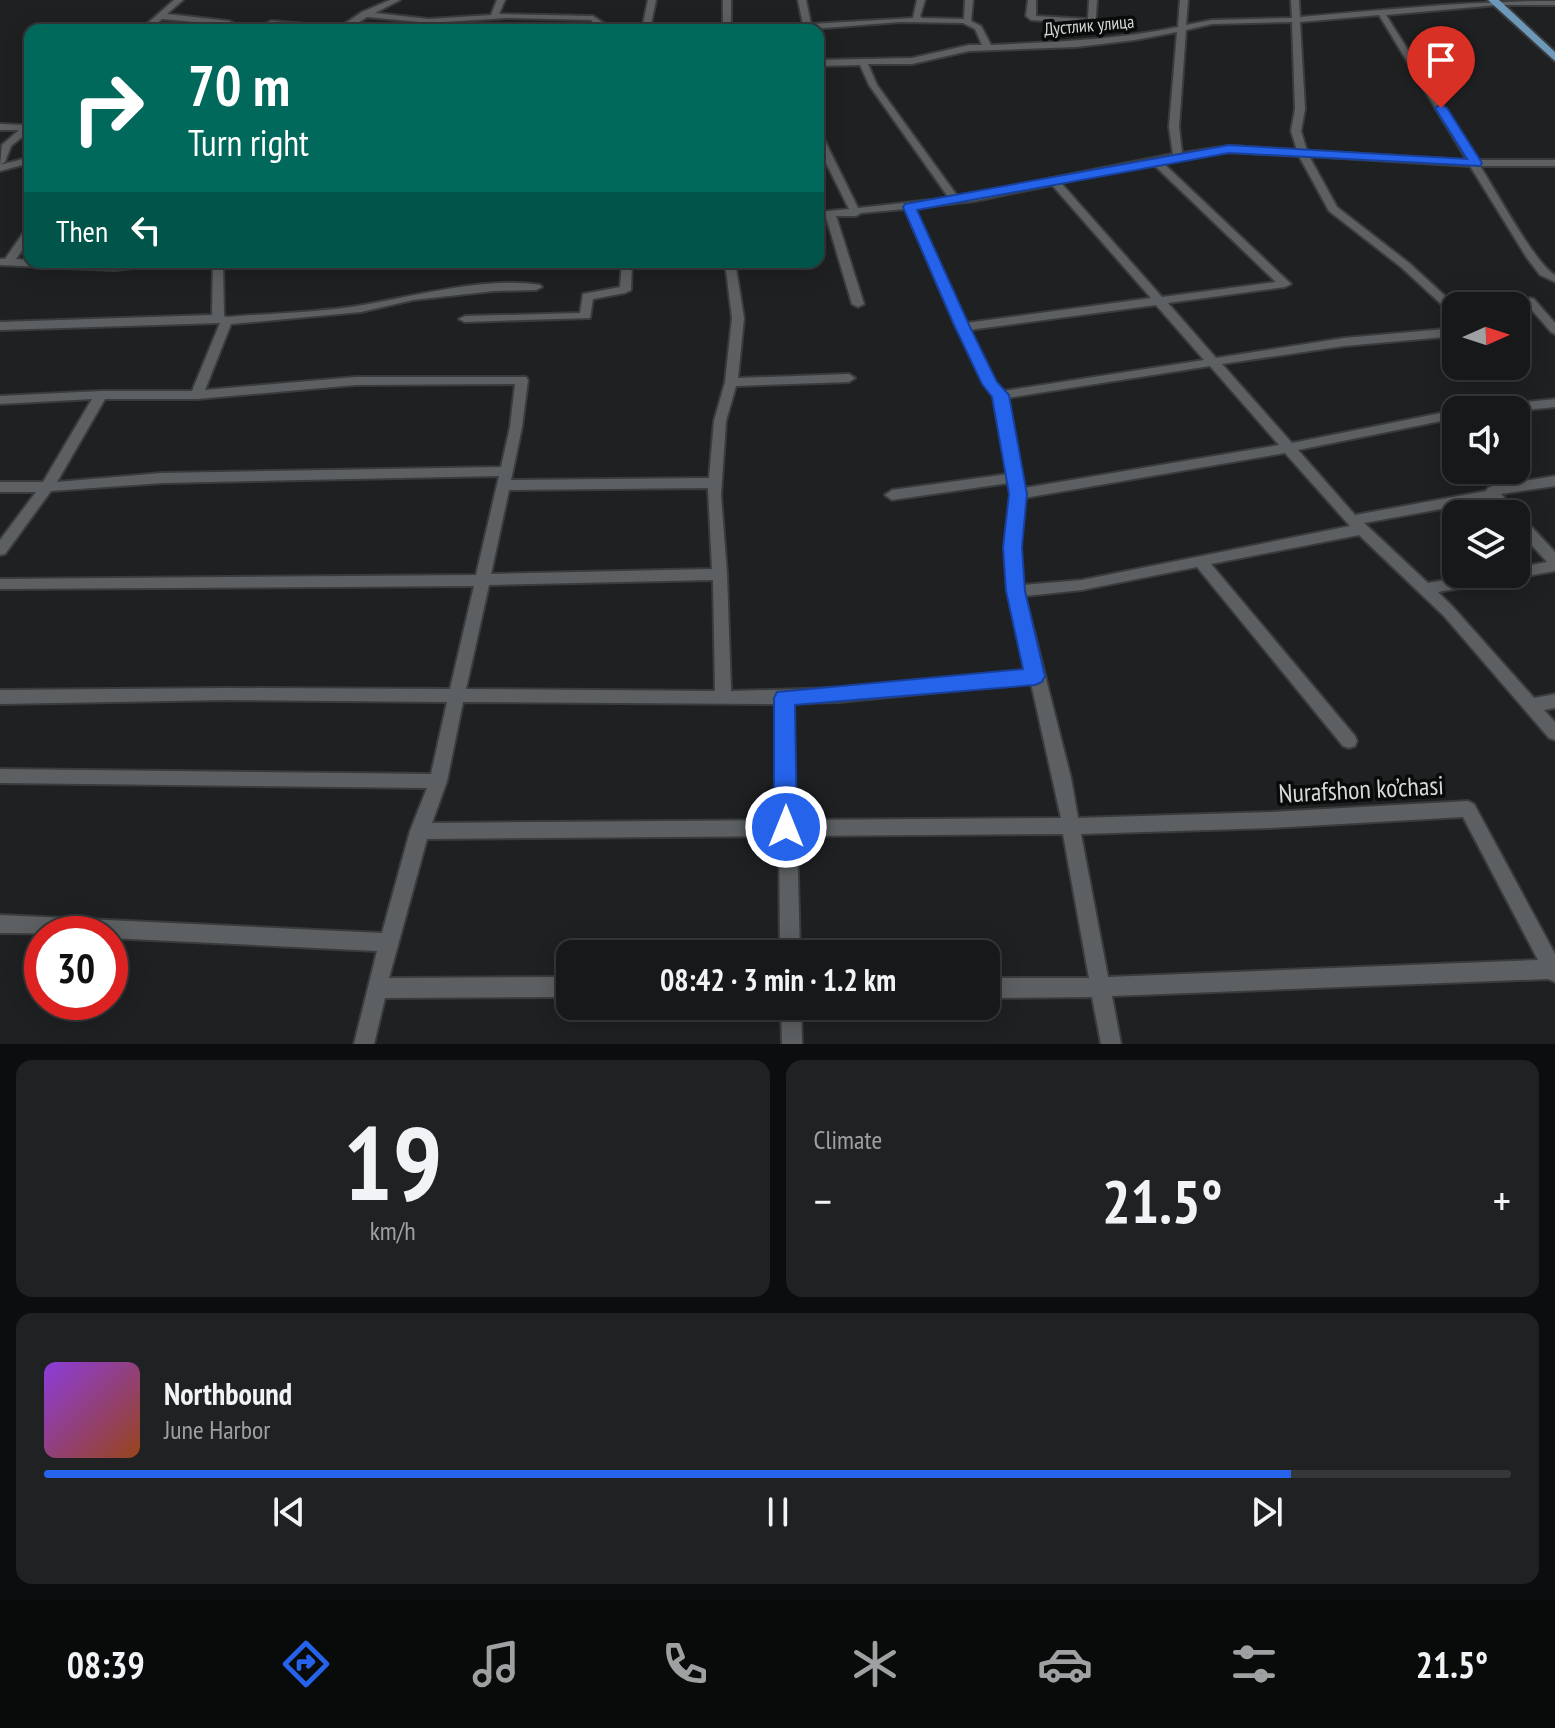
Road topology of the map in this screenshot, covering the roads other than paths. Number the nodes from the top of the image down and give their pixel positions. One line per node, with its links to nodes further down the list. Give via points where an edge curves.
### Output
1 (179, 0): 17 (street)
2 (396, 0): 16 (street)
3 (501, 0): 18 (street)
4 (652, 0): 29 (street)
5 (727, 0): 30 (street)
6 (802, 0): 31 (street)
7 (921, 0): 19 (street, via 916,16)
8 (969, 0): 21 (street)
9 (1032, 0): 22 (street, via 1034,18)
10 (1093, 0): 22 (street)
11 (1184, 0): 33 (street)
12 (1295, 0): 20 (street)
13 (1495, 1): 14 (street, Дустлик улица); 15 (street, Дустлик улица); 36 (main road)
14 (1555, 3)
15 (1380, 11): 20 (street, Дустлик улица); 46 (street)
16 (365, 14): 18 (street, via 429,21); 27 (street)
17 (161, 16): 24 (street); 25 (street)
18 (494, 16): 28 (street, via 571,12)
19 (920, 20): 21 (street); 32 (street)
20 (1294, 20): 33 (street, Дустлик улица, via 1212,22); 43 (street, via 1300,97 1296,131)
21 (965, 21): 35 (street, via 978,28)
22 (1091, 22): 34 (street)
23 (271, 23): 26 (street)
24 (151, 24)
25 (229, 24)
26 (281, 24)
27 (351, 24)
28 (597, 24)
29 (647, 24)
30 (727, 24)
31 (807, 24)
32 (824, 26)
33 (1179, 29): 34 (street, Дустлик улица); 44 (street, via 1174,127)
34 (1092, 43): 35 (street, Дустлик улица)
35 (987, 46): 37 (street, Дустлик улица, via 912,61)
36 (1555, 58)
37 (863, 62): 38 (street, Дустлик улица); 51 (street, via 873,85)
38 (824, 63)
39 (0, 127): 40 (street)
40 (24, 127)
41 (24, 131): 49 (street, via 7,145)
42 (824, 149): 53 (street)
43 (1302, 152): 44 (street, via 1229,149); 46 (street); 63 (street, via 1333,209)
44 (1178, 157): 45 (street)
45 (1154, 160): 50 (street); 64 (street, via 1285,284)
46 (1474, 160): 48 (street); 61 (street, via 1531,256)
47 (24, 161): 49 (street)
48 (1555, 163)
49 (0, 165)
50 (1054, 181): 51 (street); 64 (street)
51 (956, 201): 52 (street)
52 (909, 207): 53 (street); 70 (street)
53 (856, 213): 54 (street)
54 (824, 215): 66 (street)
55 (24, 238): 56 (street)
56 (4, 262): 57 (street)
57 (24, 263)
58 (218, 268): 68 (street)
59 (627, 268): 67 (street, via 625,290 587,296 586,316)
60 (731, 268): 75 (street, via 738,318)
61 (1555, 279)
62 (536, 287): 68 (street)
63 (1442, 299)
64 (1162, 301): 70 (street); 73 (street)
65 (1530, 301): 71 (street)
66 (858, 304)
67 (465, 319)
68 (222, 320): 69 (street); 77 (street)
69 (0, 326)
70 (962, 327): 78 (street)
71 (1555, 330)
72 (1442, 333): 73 (street)
73 (1214, 362): 78 (street); 83 (street)
74 (849, 378): 75 (street)
75 (731, 382): 86 (street, via 720,421)
76 (101, 395): 77 (street); 79 (street); 89 (street)
77 (197, 395): 84 (street, via 356,381 522,380)
78 (1000, 395): 87 (street)
79 (0, 400)
80 (1555, 403): 81 (street)
81 (1530, 406)
82 (1442, 417): 83 (street)
83 (1288, 448): 87 (street); 93 (street)
84 (504, 478): 86 (street); 89 (street, via 162,478); 100 (street)
85 (1555, 481): 91 (street)
86 (715, 483): 99 (street)
87 (1016, 486): 90 (street); 104 (street)
88 (0, 487): 89 (street)
89 (47, 487): 95 (street)
90 (892, 495)
91 (1493, 495): 92 (street); 93 (street)
92 (1498, 500)
93 (1357, 525): 96 (street); 103 (street)
94 (1530, 535): 97 (street)
95 (0, 550)
96 (1200, 561): 104 (street, via 1082,585); 113 (street)
97 (1555, 563): 98 (street)
98 (1530, 569)
99 (720, 574): 100 (street); 108 (street)
100 (481, 580): 101 (street); 106 (street)
101 (0, 584)
102 (1442, 586): 103 (street)
103 (1425, 589): 111 (street)
104 (1016, 591): 105 (street)
105 (1035, 676): 109 (street); 116 (street)
106 (455, 696): 107 (street); 108 (street); 115 (street)
107 (0, 697)
108 (723, 698): 109 (street)
109 (785, 698): 117 (street)
110 (1555, 701): 111 (street)
111 (1533, 705): 112 (street)
112 (1555, 733)
113 (1349, 741)
114 (0, 776): 115 (street)
115 (438, 781): 118 (street)
116 (1071, 826): 117 (street); 122 (street, Nurafshon ko’chasi, via 1468,809); 124 (street)
117 (786, 827): 118 (street); 120 (street)
118 (419, 831): 121 (street)
119 (0, 924): 121 (street)
120 (790, 940)
121 (387, 942): 125 (street)
122 (1554, 971): 124 (street)
123 (556, 987): 125 (street)
124 (1101, 987): 126 (street); 130 (street)
125 (377, 988): 128 (street)
126 (1000, 988)
127 (791, 1020): 129 (street)
128 (364, 1044)
129 (792, 1044)
130 (1111, 1044)

